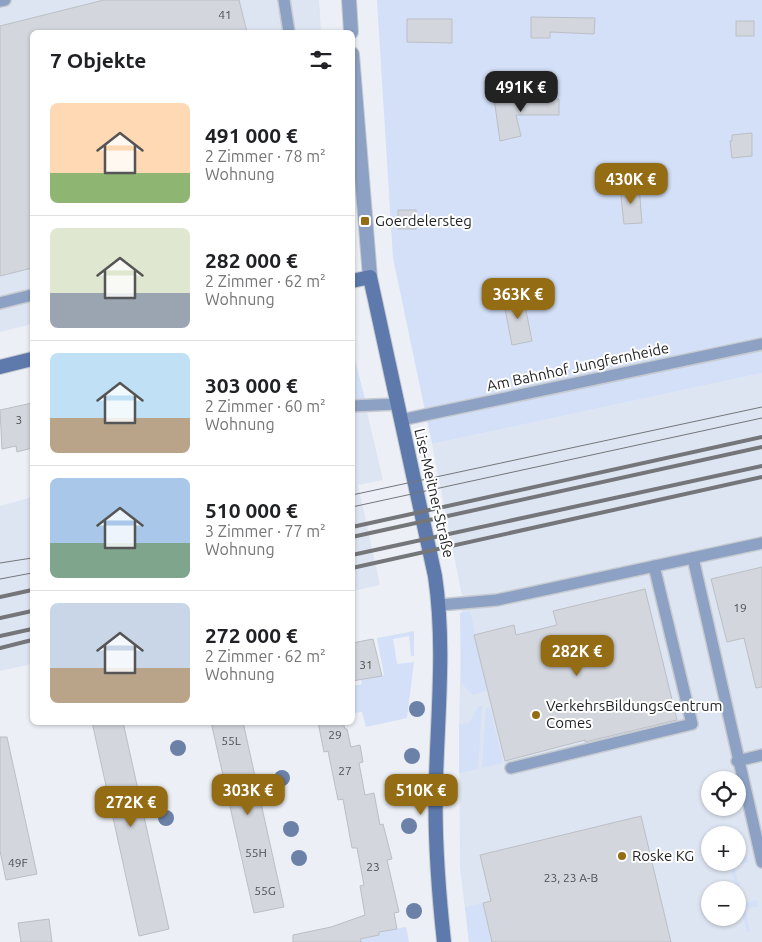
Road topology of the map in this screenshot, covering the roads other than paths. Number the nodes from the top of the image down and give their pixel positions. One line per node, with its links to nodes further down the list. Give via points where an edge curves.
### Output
1 (5, 0): 4 (lane)
2 (284, 0): 5 (lane)
3 (349, 0): 6 (street)
4 (0, 1)
5 (289, 30)
6 (351, 30)
7 (355, 91): 8 (street, Lise-Meitner-Straße)
8 (370, 276): 9 (main road); 15 (main road, Lise-Meitner-Straße)
9 (355, 280)
10 (30, 296): 11 (lane)
11 (0, 303)
12 (762, 344): 17 (lane, Am Bahnhof Jungfernheide)
13 (30, 360): 14 (main road)
14 (0, 367)
15 (397, 404): 16 (lane); 17 (main road, Lise-Meitner-Straße)
16 (355, 406)
17 (401, 420): 21 (main road, Lise-Meitner-Straße)
18 (762, 543): 19 (lane)
19 (693, 558): 20 (lane); 23 (lane)
20 (654, 566): 21 (lane, via 497,600); 24 (lane, via 692,724)
21 (440, 605): 26 (main road, Lise-Meitner-Straße, via 436,822)
22 (762, 755): 23 (lane)
23 (737, 761): 25 (lane)
24 (511, 768)
25 (762, 862)
26 (444, 942)

